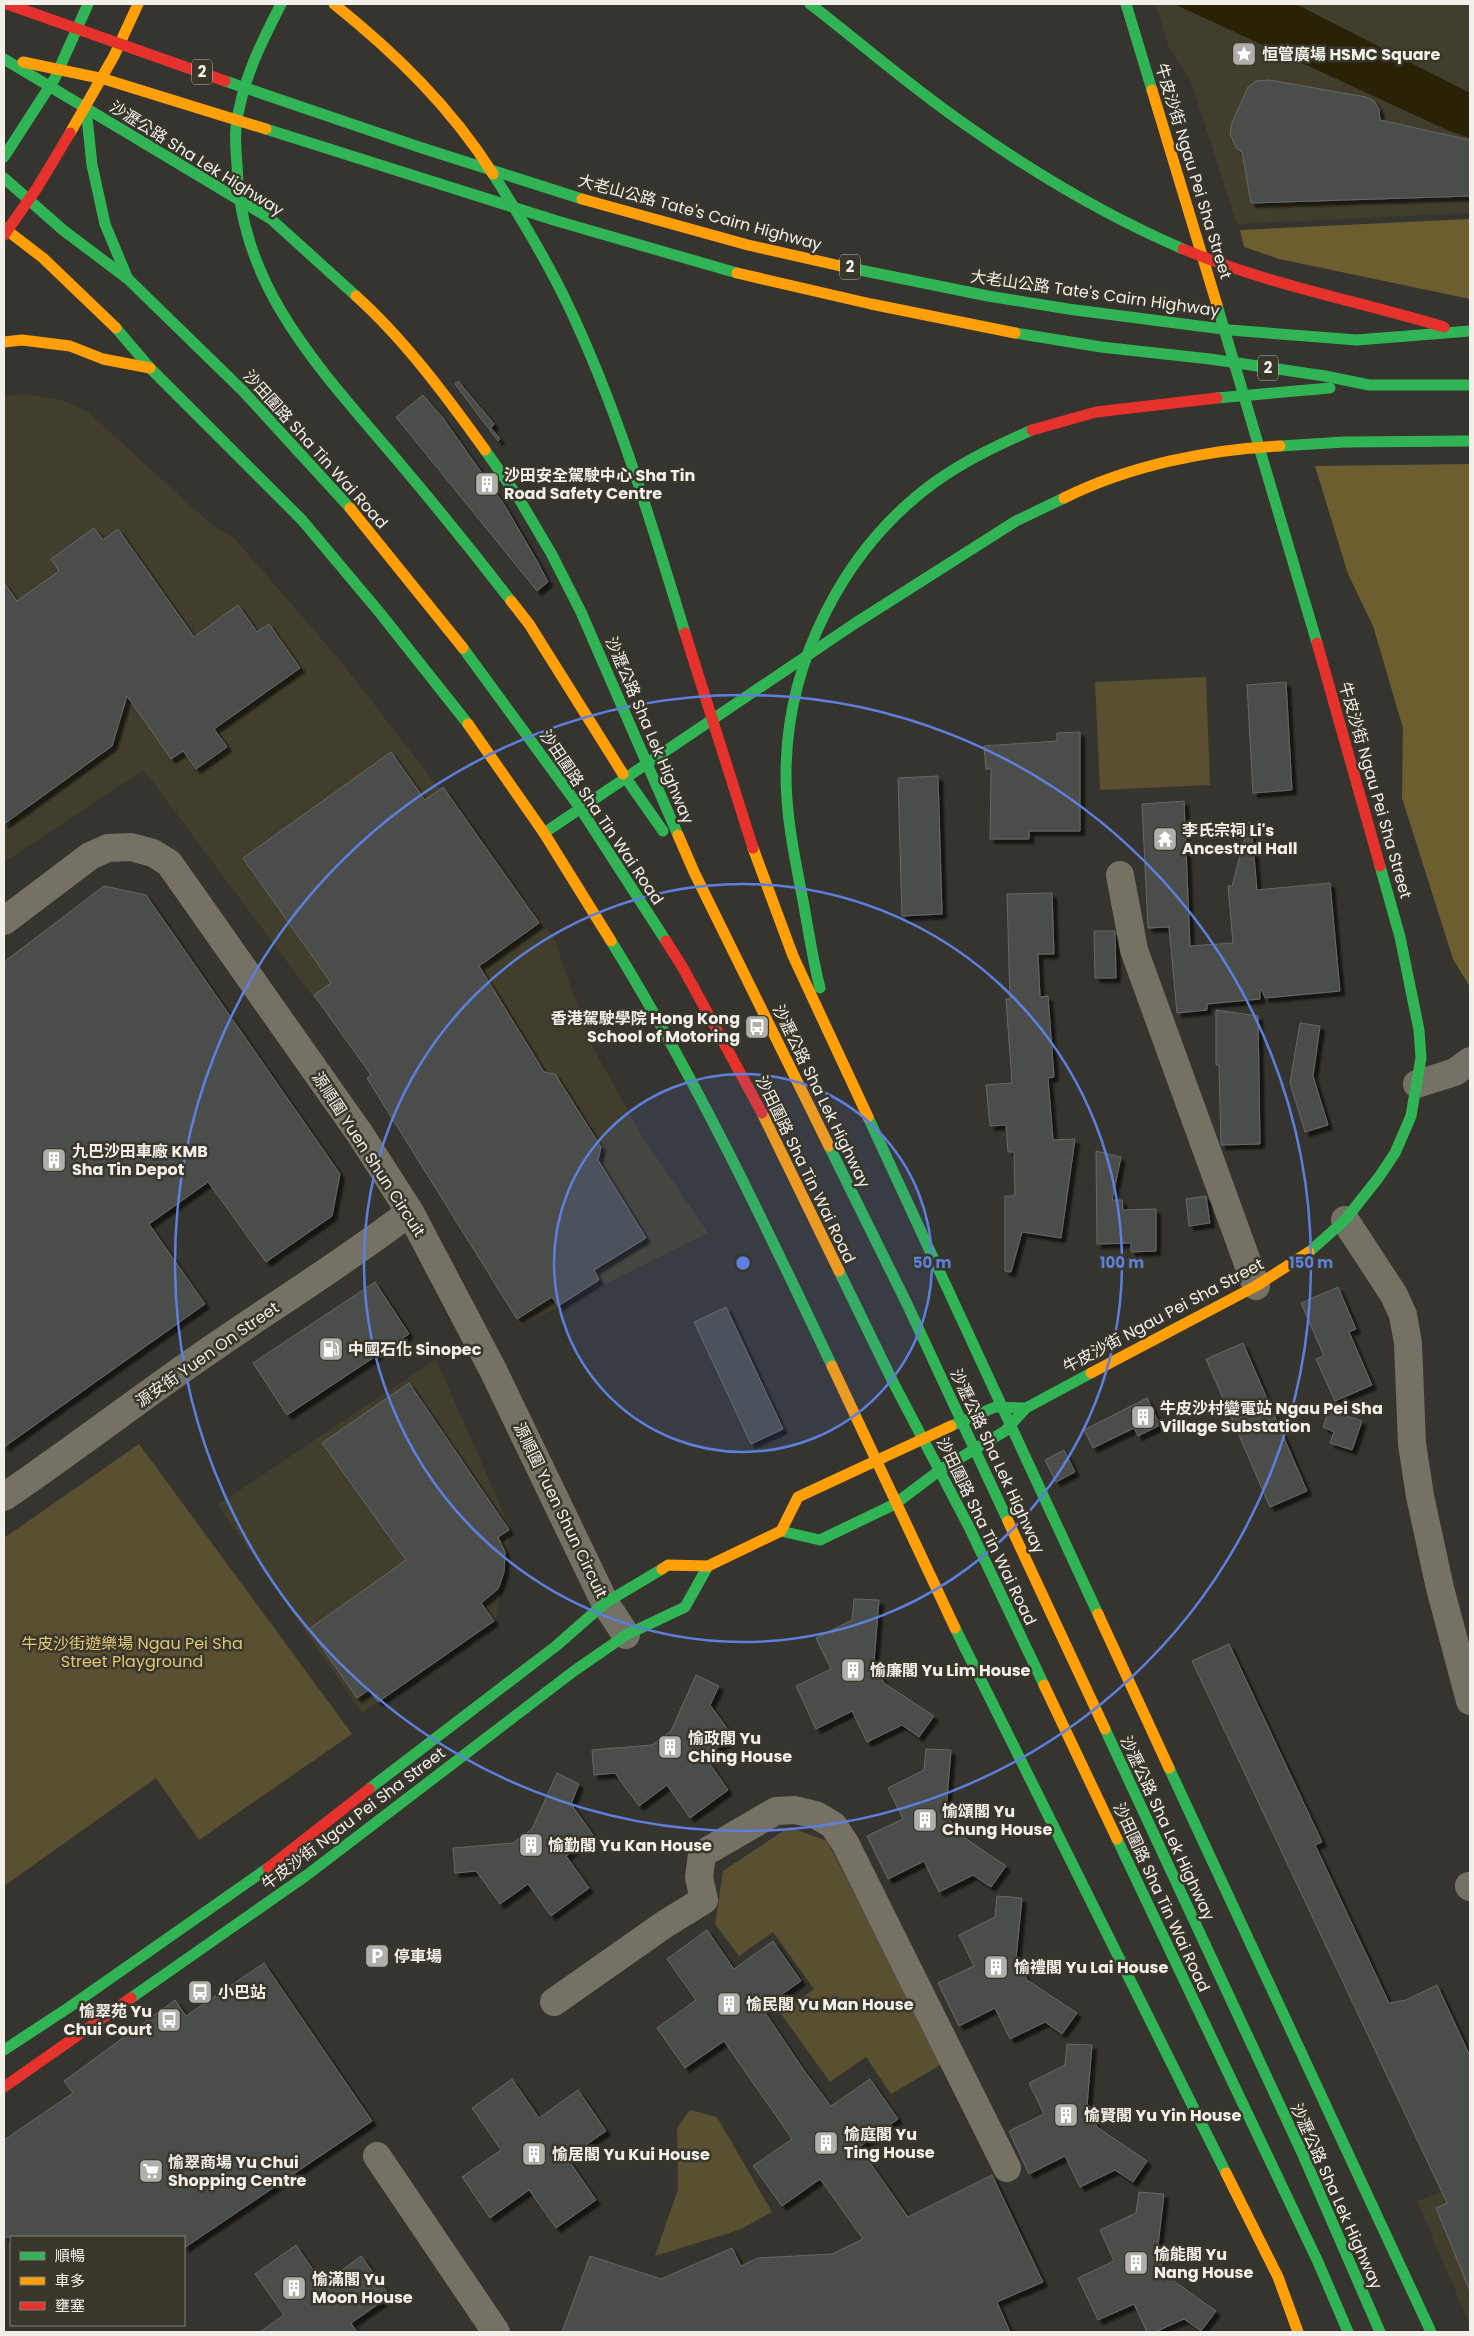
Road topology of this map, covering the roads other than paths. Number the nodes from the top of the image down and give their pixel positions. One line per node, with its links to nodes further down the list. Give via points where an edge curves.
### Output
1 (7, 4): 15 (main road, 大老山公路 Tate's Cairn Highway / 2, via 398,140 567,194 850,268 1032,302 1161,321 1314,337 1370,340)
2 (88, 4): 10 (main road, via 55,78)
3 (138, 4): 9 (main road)
4 (281, 4): 24 (main road, via 256,54 236,129 241,208 260,268 292,332 325,378 460,534 528,624 610,755)
5 (334, 4): 27 (main road, 沙瀝公路 Sha Lek Highway, via 420,83 478,150 524,220 574,315 638,485 746,827 802,976)
6 (810, 4): 15 (main road, via 965,125 1100,210 1198,255 1291,286 1370,305)
7 (1126, 4): 29 (main road, 牛皮沙街 Ngau Pei Sha Street, via 1295,564 1400,937 1419,1030 1421,1058)
8 (4, 58): 19 (main road, 2, via 104,79 557,221 731,271 1020,334 1117,350 1210,359); 24 (main road, 沙瀝公路 Sha Lek Highway, via 271,220 365,304 409,352 497,465 551,553 581,612)
9 (86, 108): 12 (main road); 14 (main road, via 92,165 105,224)
10 (4, 156)
11 (4, 178): 12 (main road, 沙田圍路 Sha Tin Wai Road)
12 (29, 200): 13 (main road); 14 (main road, 沙田圍路 Sha Tin Wai Road)
13 (5, 231): 18 (main road, via 43,258 122,333)
14 (128, 279): 22 (main road, 沙田圍路 Sha Tin Wai Road, via 243,391 334,489 475,662)
15 (1454, 331): 16 (main road, 大老山公路 Tate's Cairn Highway / 2)
16 (1470, 332)
17 (4, 342): 18 (main road, via 22,340 70,346 102,359)
18 (150, 368): 23 (main road, via 314,535 474,731)
19 (1369, 385): 20 (main road, 2); 27 (main road, via 1138,406 1037,427 984,451 934,482 874,536 830,601 803,664 790,716 786,772 788,818 818,980)
20 (1470, 385)
21 (1470, 441): 22 (main road, via 1252,447 1164,463 1094,484 1016,521 854,624)
22 (580, 808): 23 (main road); 34 (main road, 沙田圍路 Sha Tin Wai Road, via 699,994 760,1109)
23 (544, 833): 35 (main road, via 642,991 726,1144)
24 (694, 872): 52 (main road, 沙瀝公路 Sha Lek Highway, via 907,1304 1303,2155)
25 (1120, 875): 32 (street, via 1134,950)
26 (4, 921): 30 (street, 源順圍 Yuen Shun Circuit, via 90,856 108,848 131,847 154,853 169,863 360,1134)
27 (840, 1054): 53 (main road, 沙瀝公路 Sha Lek Highway, via 886,1160)
28 (1470, 1062): 29 (street, via 1455,1072)
29 (1418, 1084): 31 (main road, 牛皮沙街 Ngau Pei Sha Street, via 1410,1116 1395,1153)
30 (410, 1212): 37 (street, 源安街 Yuen On Street); 41 (street, 源順圍 Yuen Shun Circuit, via 493,1370)
31 (1345, 1220): 32 (main road, 牛皮沙街 Ngau Pei Sha Street, via 1309,1252); 43 (street, via 1404,1315 1415,1470 1427,1535)
32 (1256, 1286): 33 (main road, 牛皮沙街 Ngau Pei Sha Street)
33 (1026, 1408): 34 (main road, 牛皮沙街 Ngau Pei Sha Street, via 996,1407); 36 (main road, 牛皮沙街 Ngau Pei Sha Street, via 1005,1430)
34 (923, 1438): 35 (main road, 牛皮沙街 Ngau Pei Sha Street); 36 (main road, 沙田圍路 Sha Tin Wai Road)
35 (876, 1462): 38 (main road); 39 (main road, 牛皮沙街 Ngau Pei Sha Street, via 798,1497)
36 (940, 1470): 38 (main road, 牛皮沙街 Ngau Pei Sha Street); 51 (main road, 沙田圍路 Sha Tin Wai Road, via 1306,2235)
37 (4, 1497)
38 (895, 1504): 39 (main road, 牛皮沙街 Ngau Pei Sha Street, via 820,1540); 50 (main road, via 1278,2277)
39 (781, 1531): 40 (main road, 牛皮沙街 Ngau Pei Sha Street)
40 (708, 1566): 41 (main road, 牛皮沙街 Ngau Pei Sha Street, via 668,1565); 42 (main road, 牛皮沙街 Ngau Pei Sha Street, via 685,1607)
41 (605, 1603): 42 (street, 源順圍 Yuen Shun Circuit); 45 (main road, 牛皮沙街 Ngau Pei Sha Street, via 556,1646 289,1853)
42 (626, 1635): 46 (main road, 牛皮沙街 Ngau Pei Sha Street, via 574,1670 308,1875)
43 (1470, 1701)
44 (554, 2002): 48 (street, via 704,1900 699,1877 702,1854 776,1811 795,1810 816,1815 833,1825 845,1842)
45 (4, 2050)
46 (4, 2087)
47 (377, 2156): 49 (street)
48 (1006, 2168)
49 (496, 2332)
50 (1298, 2332)
51 (1348, 2332)
52 (1380, 2332)
53 (1431, 2332)

